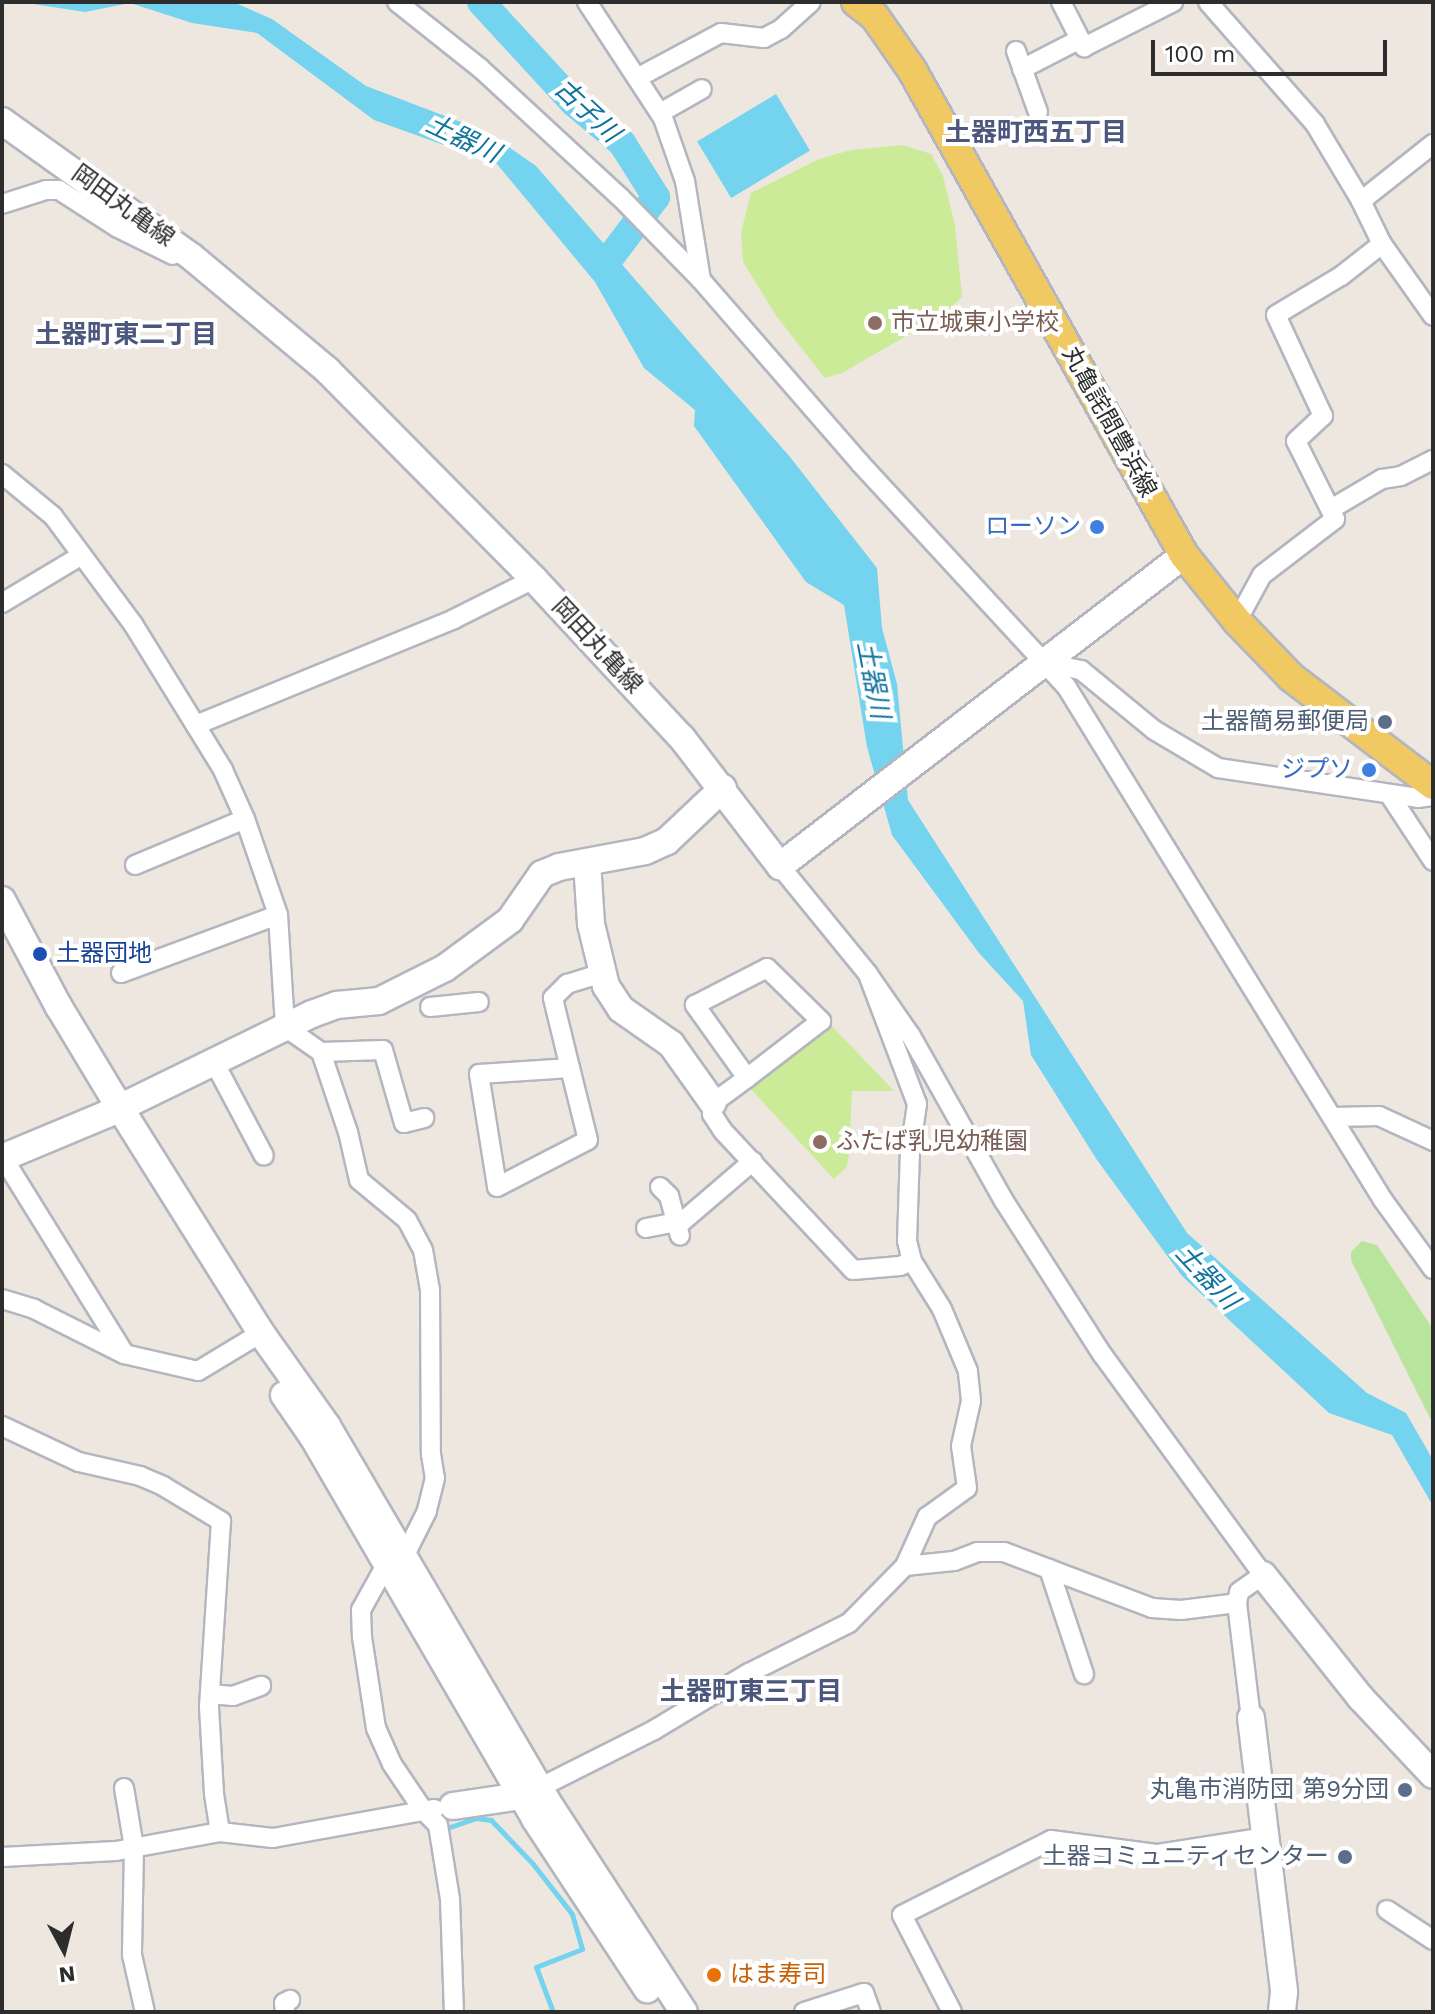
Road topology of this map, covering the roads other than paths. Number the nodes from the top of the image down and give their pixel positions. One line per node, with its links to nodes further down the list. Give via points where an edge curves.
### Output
1 (397, 2): 21 (street, via 480,68)
2 (587, 2): 11 (street)
3 (811, 2): 11 (street, via 764,38 721,33)
4 (856, 2): 27 (main road, 丸亀詫間豊浜線, via 875,17 912,70)
5 (1061, 2): 8 (street)
6 (1173, 2): 8 (street, via 1084,47)
7 (1208, 2): 17 (street, via 1315,124)
8 (1080, 39): 10 (street)
9 (1016, 51): 10 (street)
10 (1022, 69): 13 (street)
11 (637, 78): 14 (street)
12 (702, 89): 14 (street)
13 (1038, 112)
14 (660, 113): 21 (street, via 685,181)
15 (2, 121): 20 (street, 岡田丸亀線)
16 (1433, 144): 17 (street)
17 (1361, 201): 19 (street)
18 (2, 204): 20 (street, via 59,190 118,228 174,255)
19 (1382, 244): 22 (street); 25 (street, via 1276,315 1323,416 1296,441)
20 (192, 257): 28 (street, 岡田丸亀線, via 327,370)
21 (701, 280): 31 (street)
22 (1433, 316)
23 (1433, 460): 25 (street, via 1382,479)
24 (2, 474): 26 (street, via 53,516)
25 (1331, 509): 30 (street, via 1335,519 1262,575)
26 (82, 555): 29 (street); 32 (street)
27 (1184, 555): 30 (main road, 丸亀詫間豊浜線); 31 (street)
28 (534, 579): 32 (street, via 454,619); 34 (street, 岡田丸亀線)
29 (2, 603)
30 (1237, 621): 33 (main road, 丸亀詫間豊浜線, via 1291,677)
31 (1036, 669): 35 (street, via 1081,670 1154,730 1218,768); 40 (street); 57 (street, via 1066,686)
32 (196, 725): 37 (street)
33 (1433, 785)
34 (723, 788): 39 (street, via 667,841 623,858); 40 (street, 岡田丸亀線)
35 (1389, 794): 36 (street); 38 (street)
36 (1433, 796)
37 (245, 819): 41 (street); 43 (street)
38 (1433, 861)
39 (587, 862): 46 (street, via 591,924); 48 (street, via 542,874 510,920)
40 (785, 862): 47 (street)
41 (135, 865)
42 (2, 900): 56 (street)
43 (278, 915): 45 (street); 50 (street)
44 (2, 934): 56 (street)
45 (121, 973)
46 (602, 973): 53 (street, via 567,984 553,998); 55 (street, via 621,1009 671,1044)
47 (868, 974): 66 (street, via 917,1104 907,1241); 75 (street, via 911,1036 1004,1201 1102,1354)
48 (426, 977): 49 (street, via 431,1012); 50 (street, via 379,1001 337,1005)
49 (479, 1002)
50 (285, 1027): 51 (street); 52 (street)
51 (321, 1052): 58 (street, via 383,1050 404,1123); 72 (street, via 359,1180 407,1220 423,1250 430,1290 435,1478 427,1511)
52 (214, 1062): 56 (street); 60 (street)
53 (570, 1068): 53 (street, via 588,1140 497,1187 479,1074)
54 (747, 1078): 54 (street, via 821,1021 767,968 695,1005); 55 (street)
55 (713, 1103): 62 (street, via 712,1114 723,1131)
56 (114, 1111): 61 (street); 69 (street)
57 (1333, 1117): 59 (street, via 1379,1116); 67 (street)
58 (424, 1118)
59 (1433, 1141)
60 (264, 1156)
61 (2, 1157): 70 (street)
62 (753, 1161): 65 (street); 66 (street, via 853,1270)
63 (660, 1187): 65 (street, via 669,1196)
64 (646, 1228): 65 (street)
65 (679, 1229)
66 (912, 1261): 73 (street, via 961,1351 971,1401 961,1446 967,1488 927,1517)
67 (1433, 1269)
68 (2, 1299): 70 (street, via 34,1309)
69 (254, 1337): 70 (street, via 198,1371); 72 (street)
70 (124, 1354)
71 (2, 1426): 79 (street, via 79,1462 163,1486 221,1521)
72 (396, 1560): 83 (street); 85 (street, via 361,1610 364,1666 376,1728 392,1764)
73 (905, 1566): 74 (street, via 1004,1552); 83 (street, via 849,1623)
74 (1049, 1569): 76 (street, via 1152,1608); 77 (street)
75 (1263, 1575): 76 (street, via 1239,1592); 81 (street, via 1361,1698)
76 (1237, 1603): 80 (street)
77 (1084, 1674)
78 (261, 1686): 79 (street, via 233,1696)
79 (210, 1694): 86 (street)
80 (1251, 1718): 87 (street)
81 (1433, 1775)
82 (124, 1788): 88 (street)
83 (531, 1792): 84 (street); 95 (street); 96 (street)
84 (453, 1806): 85 (street)
85 (423, 1810): 86 (street, via 273,1838); 94 (street, via 438,1825 450,1899)
86 (220, 1832): 88 (street)
87 (1265, 1837): 92 (street); 99 (street, via 1158,1854 1051,1840 902,1915)
88 (134, 1847): 89 (street); 93 (street, via 132,1955)
89 (2, 1857)
90 (1387, 1910): 91 (street)
91 (1432, 1938)
92 (1284, 2010)
93 (145, 2012)
94 (454, 2012)
95 (662, 2012)
96 (684, 2012)
97 (804, 2012): 98 (street, via 864,1993)
98 (871, 2012)
99 (952, 2012)

